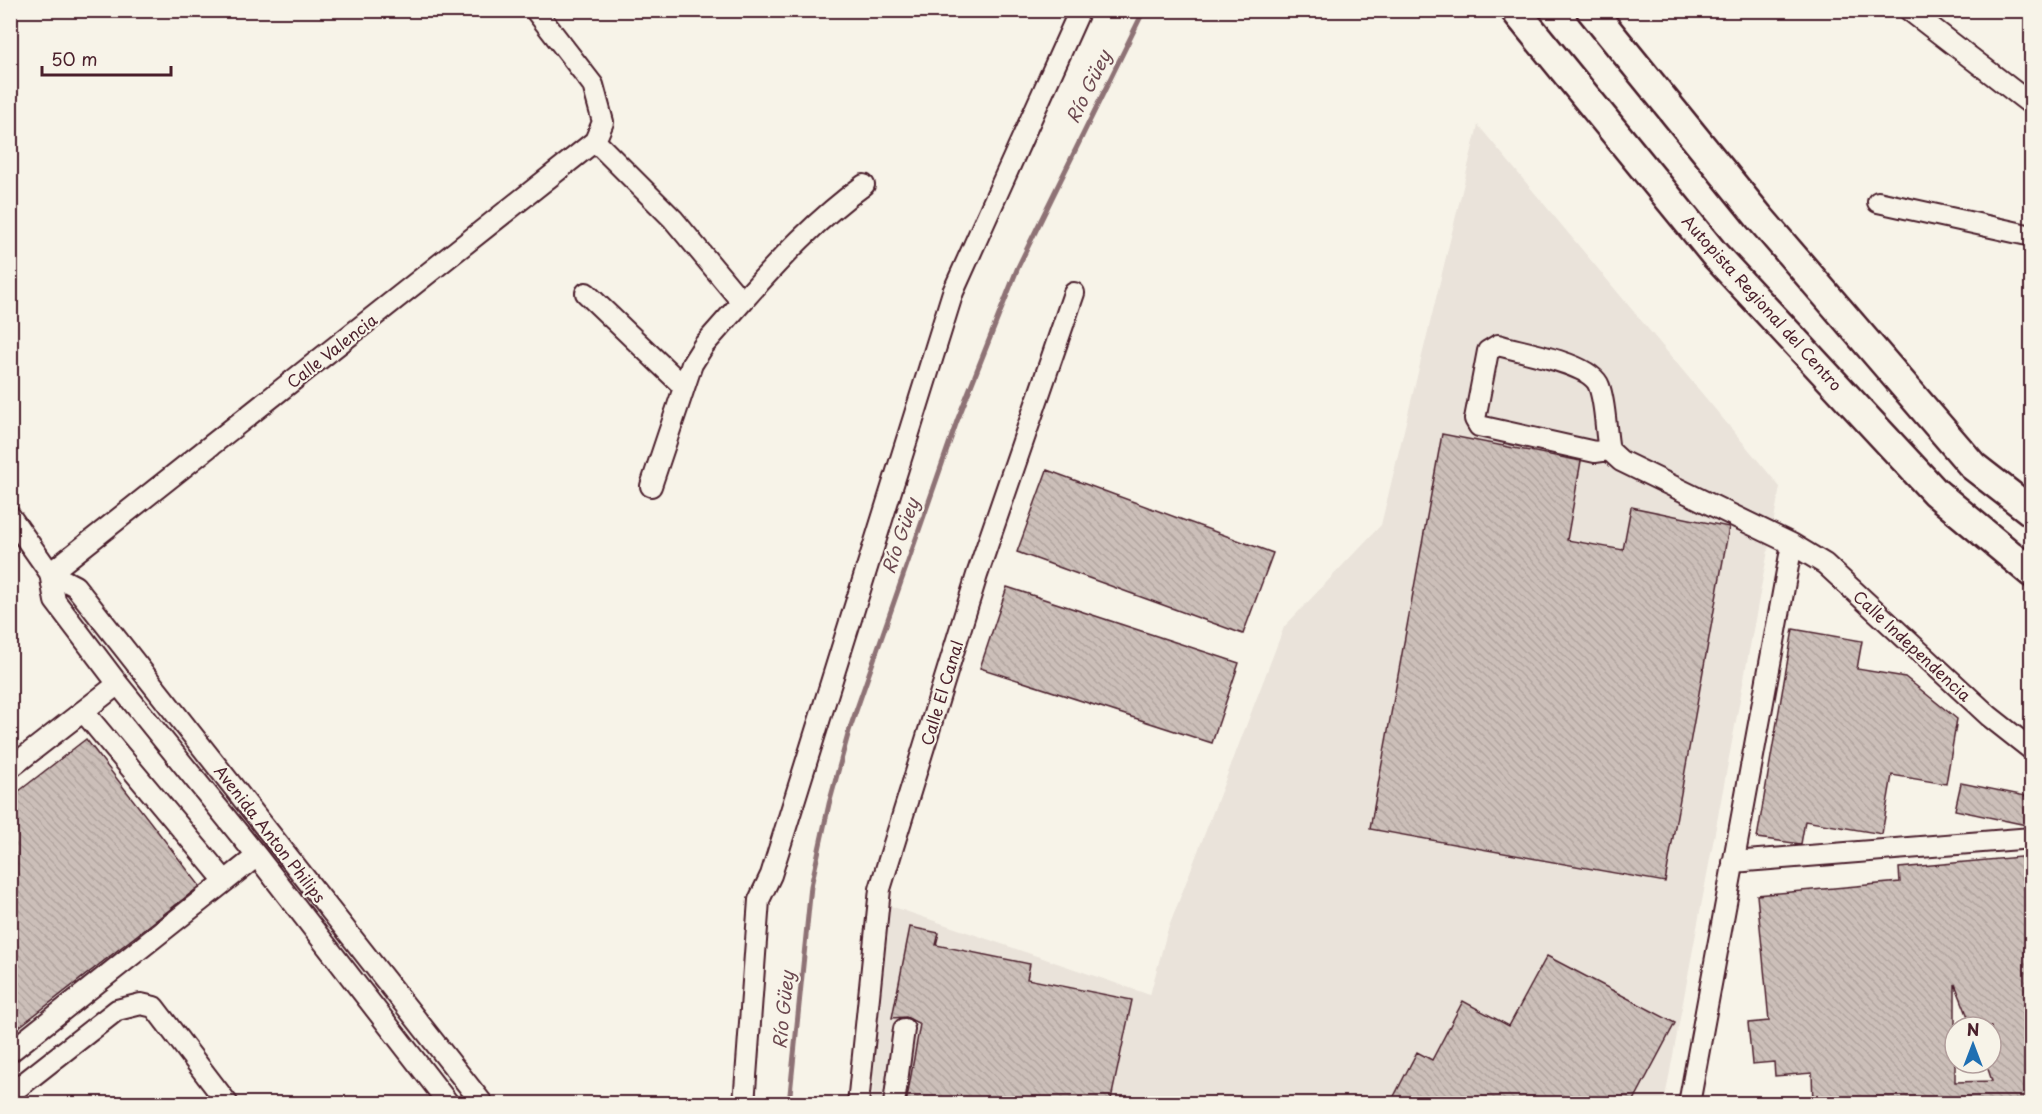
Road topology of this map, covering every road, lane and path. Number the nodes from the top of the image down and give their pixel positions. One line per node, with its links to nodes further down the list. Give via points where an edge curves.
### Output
1 (535, 10): 7 (street, Calle Valencia, via 593,85 603,122)
2 (1080, 10): 37 (street, via 953,292 775,864 759,900)
3 (1515, 10): 21 (highway, Autopista Regional del Centro, via 1715,255 1935,492)
4 (1591, 10): 17 (highway, via 1759,218 1973,466)
5 (1909, 10): 6 (street)
6 (2031, 105)
7 (595, 141): 13 (street, via 673,219); 20 (street, Calle Valencia)
8 (864, 185): 13 (street, via 829,210)
9 (1878, 202): 10 (street)
10 (2031, 236)
11 (586, 293): 14 (street)
12 (1074, 293): 38 (street, Calle El Canal, via 977,575 880,889)
13 (742, 302): 14 (street, via 704,345)
14 (682, 385): 16 (street)
15 (1609, 450): 15 (street, via 1595,452 1479,426 1475,420 1488,351 1498,345 1593,375 1599,386); 19 (street, Calle Independencia, via 1621,461)
16 (651, 486)
17 (2031, 512)
18 (10, 516): 20 (street, Avenida Anton Philips)
19 (1792, 544): 24 (street, Calle Independencia, via 1825,564); 28 (street)
20 (50, 573): 22 (street, Avenida Anton Philips, via 56,601); 36 (street, Avenida Anton Philips, via 75,586)
21 (2031, 573)
22 (118, 684): 23 (street); 27 (street, Avenida Anton Philips)
23 (83, 711): 25 (street); 29 (street)
24 (2031, 750)
25 (10, 768)
26 (2031, 838): 28 (street)
27 (257, 856): 29 (street); 35 (street, Avenida Anton Philips)
28 (1733, 862): 40 (street)
29 (225, 881): 31 (street)
30 (904, 1029): 39 (street)
31 (10, 1052)
32 (10, 1096): 33 (street); 34 (street, via 117,1010 141,1004 154,1007)
33 (15, 1104)
34 (228, 1104)
35 (449, 1104)
36 (483, 1104)
37 (744, 1104)
38 (858, 1104)
39 (894, 1104)
40 (1689, 1104)

